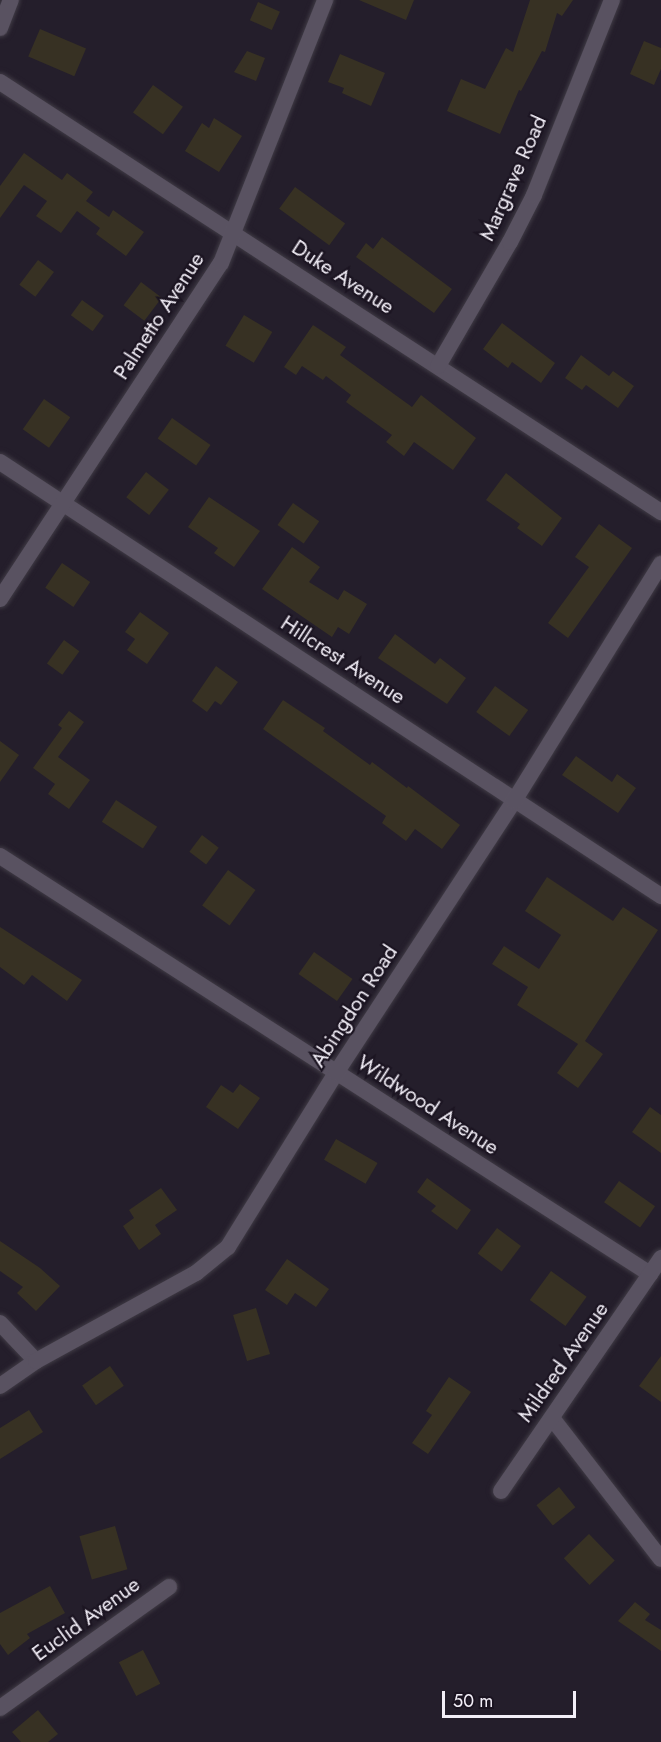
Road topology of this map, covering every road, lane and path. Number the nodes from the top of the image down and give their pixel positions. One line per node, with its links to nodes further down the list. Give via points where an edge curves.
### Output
1 (11, 0): 4 (street)
2 (325, 0): 6 (street, Palmetto Avenue)
3 (612, 0): 7 (street, Margrave Road, via 534,195)
4 (0, 28)
5 (0, 81): 6 (street, Duke Avenue)
6 (232, 231): 7 (street, Duke Avenue); 9 (street, Palmetto Avenue, via 221,263)
7 (438, 366): 10 (street, Duke Avenue)
8 (0, 462): 9 (street, Hillcrest Avenue)
9 (64, 503): 12 (street, Palmetto Avenue); 13 (street, Hillcrest Avenue)
10 (661, 512)
11 (661, 564): 13 (street, Abingdon Road)
12 (0, 599)
13 (514, 801): 15 (street, Hillcrest Avenue); 16 (street, Abingdon Road)
14 (0, 856): 16 (street, Wildwood Avenue)
15 (661, 896)
16 (336, 1073): 18 (street, Wildwood Avenue); 20 (street, Abingdon Road, via 228,1247 196,1273)
17 (661, 1258): 18 (street, Mildred Avenue)
18 (650, 1274): 22 (street, Mildred Avenue)
19 (0, 1323): 20 (street)
20 (36, 1361): 21 (street, Abingdon Road)
21 (0, 1386)
22 (552, 1418): 23 (street, Mildred Avenue); 24 (street)
23 (501, 1491)
24 (661, 1559)
25 (169, 1587): 26 (street, Euclid Avenue)
26 (0, 1708)

